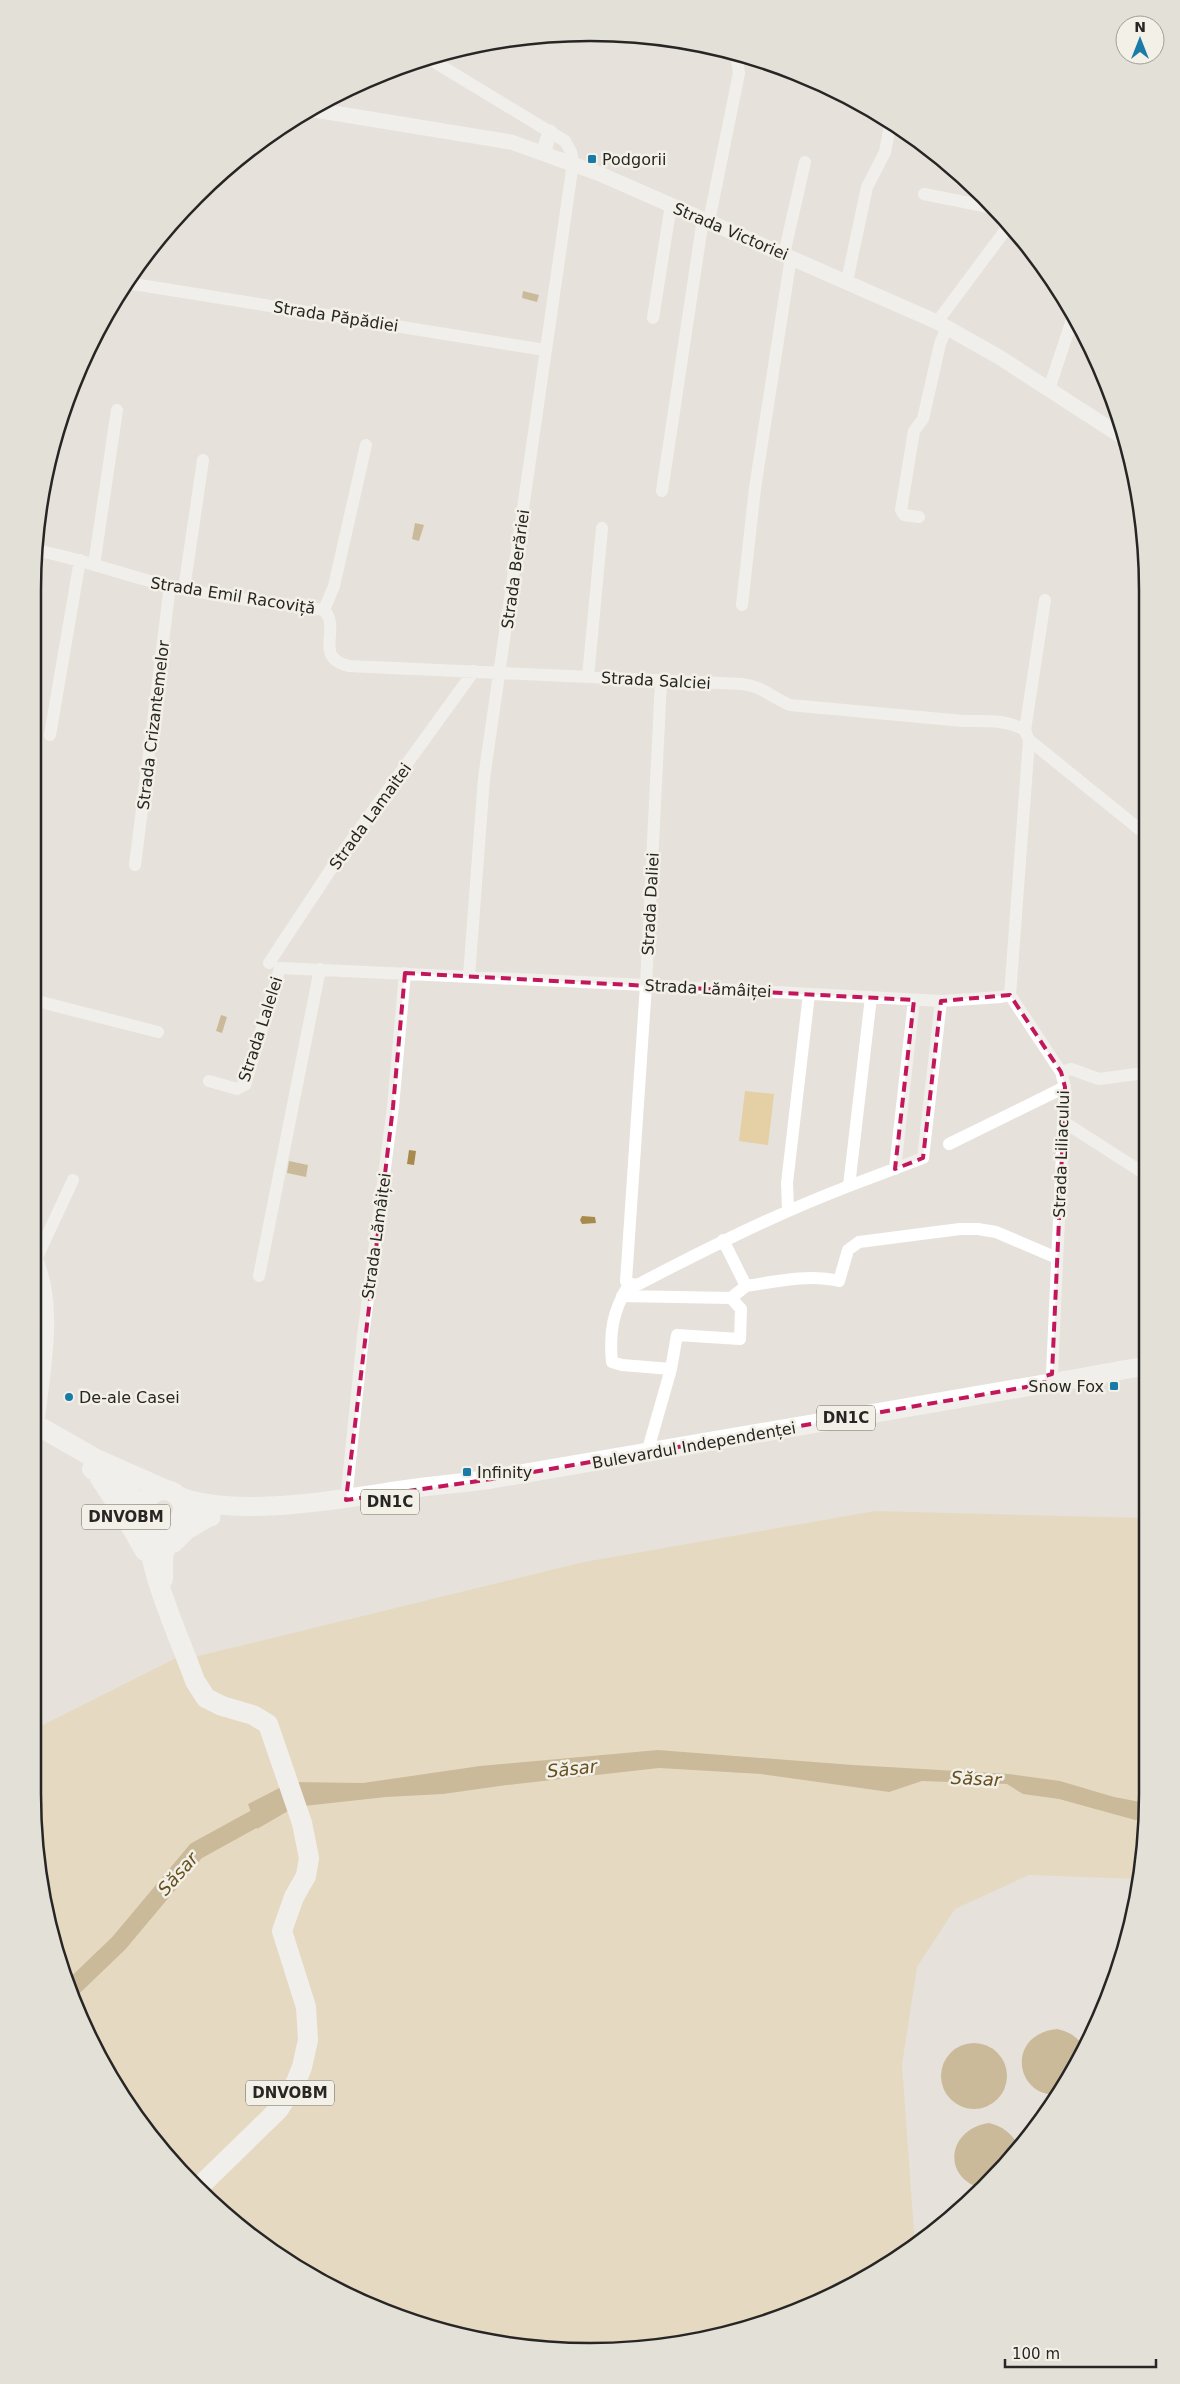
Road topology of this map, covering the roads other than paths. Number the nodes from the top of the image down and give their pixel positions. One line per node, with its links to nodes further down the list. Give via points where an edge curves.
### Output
1 (737, 61): 12 (street, via 738,73)
2 (437, 63): 5 (street)
3 (323, 111): 6 (street, Strada Victoriei, via 511,142)
4 (889, 130): 15 (street, via 885,152 867,187)
5 (550, 132): 6 (street); 8 (street, via 565,142)
6 (543, 153): 8 (street, Strada Victoriei)
7 (805, 162): 14 (street)
8 (573, 164): 10 (street, Strada Victoriei); 20 (street, Strada Berăriei)
9 (924, 194): 11 (street)
10 (670, 205): 12 (street, Strada Victoriei); 17 (street)
11 (981, 205)
12 (706, 220): 14 (street, Strada Victoriei); 26 (street)
13 (1005, 231): 18 (street)
14 (788, 256): 15 (street, Strada Victoriei); 35 (street)
15 (847, 281): 18 (street, Strada Victoriei)
16 (135, 284): 20 (street, Strada Păpădiei)
17 (652, 318)
18 (942, 325): 21 (street, Strada Victoriei); 27 (street, via 923,419 914,431 901,510 904,515)
19 (1070, 325): 21 (street)
20 (545, 350): 38 (street, Strada Berăriei)
21 (1049, 389): 23 (street, Strada Victoriei)
22 (117, 410): 31 (street)
23 (1115, 432)
24 (366, 444): 36 (street, Strada Emil Racoviță, via 334,586)
25 (203, 460): 33 (street)
26 (662, 491)
27 (919, 517)
28 (602, 528): 39 (street)
29 (42, 552): 30 (street, Strada Emil Racoviță)
30 (80, 560): 31 (street, Strada Emil Racoviță); 41 (street)
31 (94, 565): 32 (street, Strada Emil Racoviță)
32 (170, 586): 33 (street, Strada Emil Racoviță); 44 (street, Strada Crizantemelor)
33 (184, 589): 36 (street, Strada Emil Racoviță)
34 (1045, 600): 42 (street)
35 (742, 605)
36 (324, 610): 37 (street, Strada Salciei, via 331,623 329,648 339,663)
37 (474, 672): 38 (street, Strada Salciei); 45 (street, Strada Lamaitei, via 335,863)
38 (500, 673): 39 (street, Strada Salciei); 48 (street, Strada Berăriei, via 484,778)
39 (588, 676): 40 (street, Strada Salciei)
40 (661, 681): 42 (street, Strada Salciei, via 742,684 762,689 790,705 963,721 1003,721); 49 (street, Strada Daliei)
41 (50, 735)
42 (1027, 735): 43 (street); 51 (street)
43 (1139, 829)
44 (135, 864)
45 (275, 966): 46 (street, Strada Lămâiței); 59 (street, Strada Lalelei, via 245,1085 237,1089)
46 (320, 969): 47 (street, Strada Lămâiței); 72 (street)
47 (405, 973): 48 (street, Strada Lămâiței); 87 (street, Strada Lămâiței, via 393,1107 363,1336)
48 (469, 976): 49 (street, Strada Lămâiței)
49 (646, 985): 50 (street, Strada Lămâiței); 73 (street, Strada Daliei)
50 (809, 994): 52 (street, Strada Lămâiței); 67 (street, via 787,1183)
51 (1010, 995): 54 (street, Strada Lămâiței); 57 (street, Strada Liliacului)
52 (871, 997): 53 (street, Strada Lămâiței); 66 (street)
53 (914, 1000): 54 (street, Strada Lămâiței); 63 (street)
54 (941, 1001): 63 (street, via 923,1158)
55 (41, 1002): 56 (street)
56 (158, 1032)
57 (1061, 1072): 58 (street, via 1071,1069 1099,1079); 60 (street, Strada Liliacului)
58 (1139, 1073)
59 (209, 1081)
60 (1065, 1088): 61 (street, Strada Liliacului); 62 (street)
61 (1064, 1122): 64 (street); 70 (street, Strada Liliacului)
62 (949, 1144)
63 (895, 1169): 66 (street)
64 (1139, 1171)
65 (73, 1180): 69 (street)
66 (849, 1186): 67 (street)
67 (788, 1210): 68 (street)
68 (723, 1240): 73 (street, via 639,1284); 74 (street)
69 (41, 1241)
70 (1057, 1258): 74 (street, via 996,1232 960,1229 859,1242 848,1250 839,1281 804,1278); 79 (street, Strada Liliacului)
71 (41, 1269): 80 (street, via 48,1305)
72 (259, 1276)
73 (627, 1280): 75 (street)
74 (746, 1286): 76 (street)
75 (622, 1296): 76 (street); 78 (street, via 617,1305 610,1342 612,1362)
76 (731, 1298): 78 (street, via 741,1308 740,1339 677,1335)
77 (1139, 1367): 79 (main road, Bulevardul Independenței / DN1C)
78 (671, 1369): 83 (street)
79 (1053, 1380): 83 (main road, Bulevardul Independenței / DN1C)
80 (41, 1383)
81 (41, 1429): 86 (highway, Bulevardul Independenței / DN1C, via 96,1459)
82 (41, 1430): 84 (highway, DN1C)
83 (647, 1453): 85 (main road, Bulevardul Independenței / DN1C)
84 (94, 1470): 88 (highway, DN1C, via 112,1480); 91 (highway, DNVOBM)
85 (492, 1479): 87 (main road, Bulevardul Independenței / DN1C); 89 (main road, Bulevardul Independenței / DN1C, via 346,1509)
86 (171, 1492): 87 (main road, Bulevardul Independenței / DN1C, via 210,1504); 88 (highway, via 160,1491 150,1496); 90 (highway, via 183,1509)
87 (346, 1500)
88 (145, 1511): 90 (highway, DN1C, via 154,1525 162,1528); 91 (highway, DNVOBM, via 146,1534)
89 (208, 1517): 90 (main road, Bulevardul Independenței / DN1C); 91 (highway, DNVOBM, via 186,1530)
90 (175, 1523): 91 (highway, DNVOBM)
91 (158, 1562): 92 (highway, DNVOBM, via 164,1596 196,1681 206,1698 253,1714 268,1724 302,1823 310,1858 306,1876 294,1896 282,1931 306,2007 308,2040 302,2068 279,2109)
92 (203, 2183)

